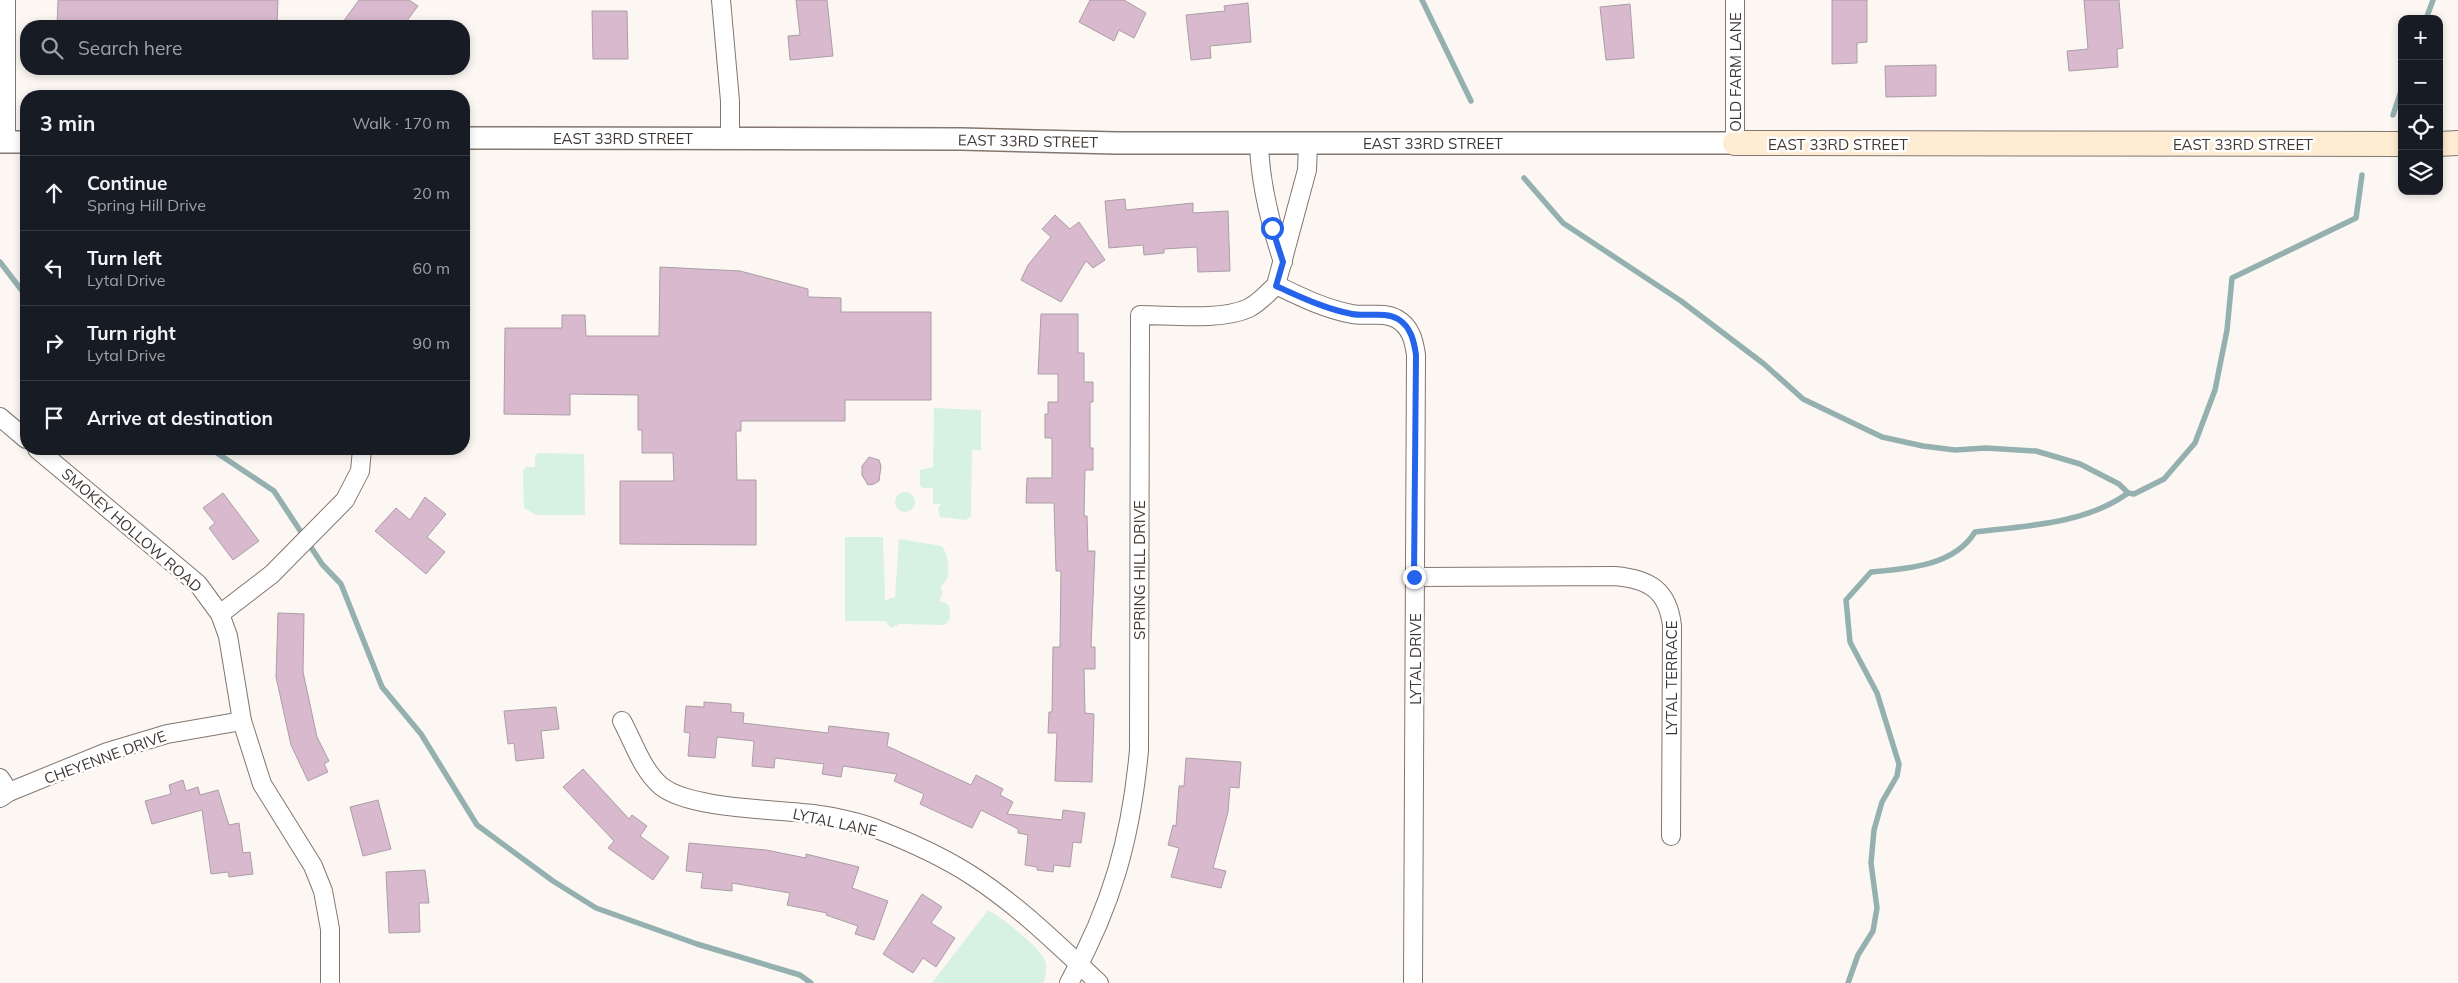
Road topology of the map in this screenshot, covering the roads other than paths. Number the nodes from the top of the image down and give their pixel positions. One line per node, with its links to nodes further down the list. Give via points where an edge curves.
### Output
1 (6, 0): 6 (street)
2 (721, 0): 5 (street)
3 (1734, 0): 9 (street, OLD FARM LANE)
4 (470, 138): 5 (street, EAST 33RD STREET)
5 (730, 138): 7 (street, EAST 33RD STREET)
6 (11, 142)
7 (1259, 143): 8 (street, EAST 33RD STREET); 13 (street, via 1261,180)
8 (1308, 143): 9 (street, EAST 33RD STREET); 13 (street, via 1307,170)
9 (1735, 143): 10 (main road, EAST 33RD STREET)
10 (2398, 144)
11 (2443, 144): 12 (main road)
12 (2458, 144)
13 (1283, 262): 14 (street)
14 (1276, 286): 19 (street, LYTAL DRIVE, via 1354,315 1390,316 1407,327 1413,339 1416,355); 25 (street, SPRING HILL DRIVE, via 1247,309 1228,314 1140,315 1139,740 1134,799 1122,858 1098,926)
15 (0, 417): 16 (street)
16 (20, 434)
17 (44, 455): 20 (street, SMOKEY HOLLOW ROAD, via 198,584)
18 (361, 455): 20 (street, via 360,471 345,500 277,569)
19 (1414, 577): 24 (street, LYTAL TERRACE, via 1615,576 1637,578 1654,587 1670,610 1672,626); 29 (street, LYTAL DRIVE)
20 (220, 614): 21 (street, SMOKEY HOLLOW ROAD, via 228,636)
21 (242, 721): 23 (street, CHEYENNE DRIVE, via 167,734); 26 (street, SMOKEY HOLLOW ROAD, via 262,784 313,866 322,891 330,929)
22 (622, 721): 25 (street, LYTAL LANE, via 647,769 660,785 672,792 716,803 846,820 919,846 971,874 1018,909)
23 (3, 790)
24 (1671, 836)
25 (1080, 965): 27 (street, SPRING HILL DRIVE); 28 (street, LYTAL LANE)
26 (330, 983)
27 (1070, 983)
28 (1098, 983)
29 (1413, 983)

